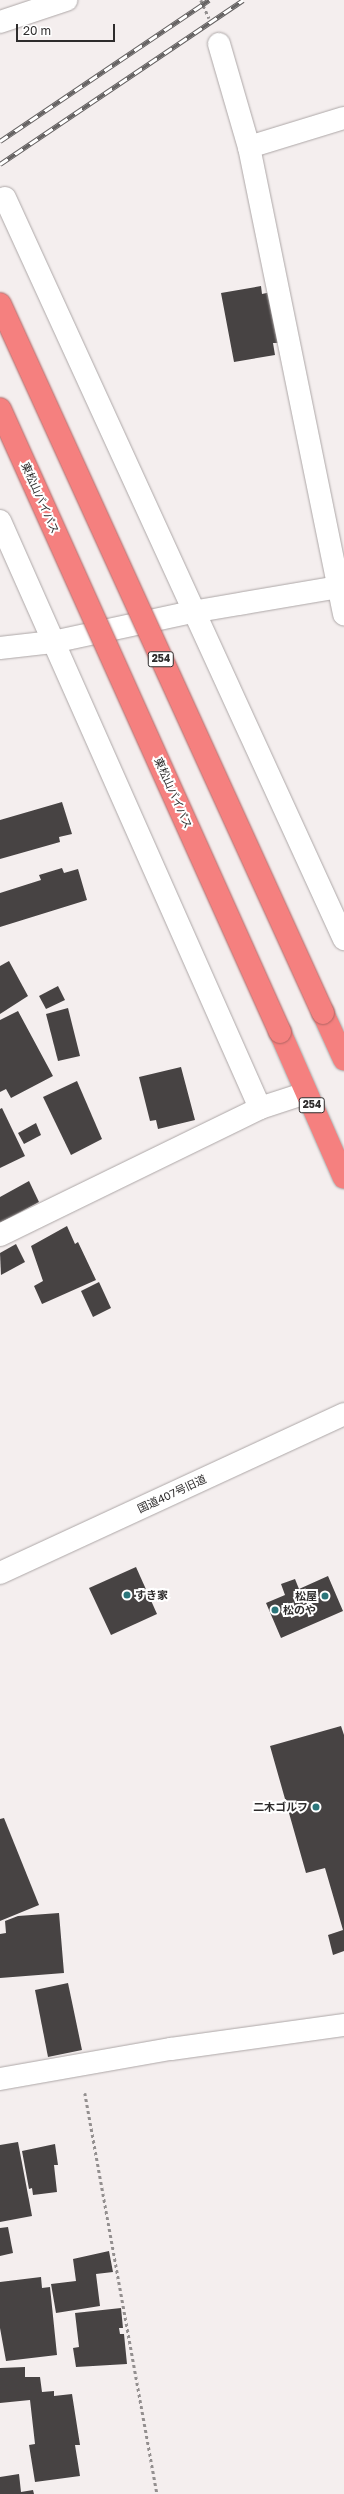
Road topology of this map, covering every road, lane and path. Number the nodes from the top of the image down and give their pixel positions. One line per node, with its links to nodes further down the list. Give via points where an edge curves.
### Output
1 (66, 0): 2 (street)
2 (0, 22)
3 (218, 44): 5 (street)
4 (344, 118): 5 (street)
5 (249, 146): 10 (street)
6 (5, 198): 11 (street)
7 (0, 304): 16 (highway, 254, bridge)
8 (0, 409): 17 (highway, 東松山バイパス / 254, bridge)
9 (0, 521): 13 (street)
10 (342, 586): 11 (street); 12 (street)
11 (192, 612): 13 (street); 15 (street)
12 (344, 614)
13 (53, 642): 14 (street); 18 (street)
14 (0, 648)
15 (344, 939)
16 (344, 1059)
17 (306, 1092): 18 (street); 19 (highway, 東松山バイパス / 254)
18 (260, 1108): 20 (street)
19 (344, 1178)
20 (0, 1234)
21 (344, 1414): 22 (street, 国道407号旧道)
22 (0, 1573)
23 (344, 2025): 24 (street, via 171,2049)
24 (80, 2065): 25 (street); 26 (path)
25 (0, 2079)
26 (157, 2494)

